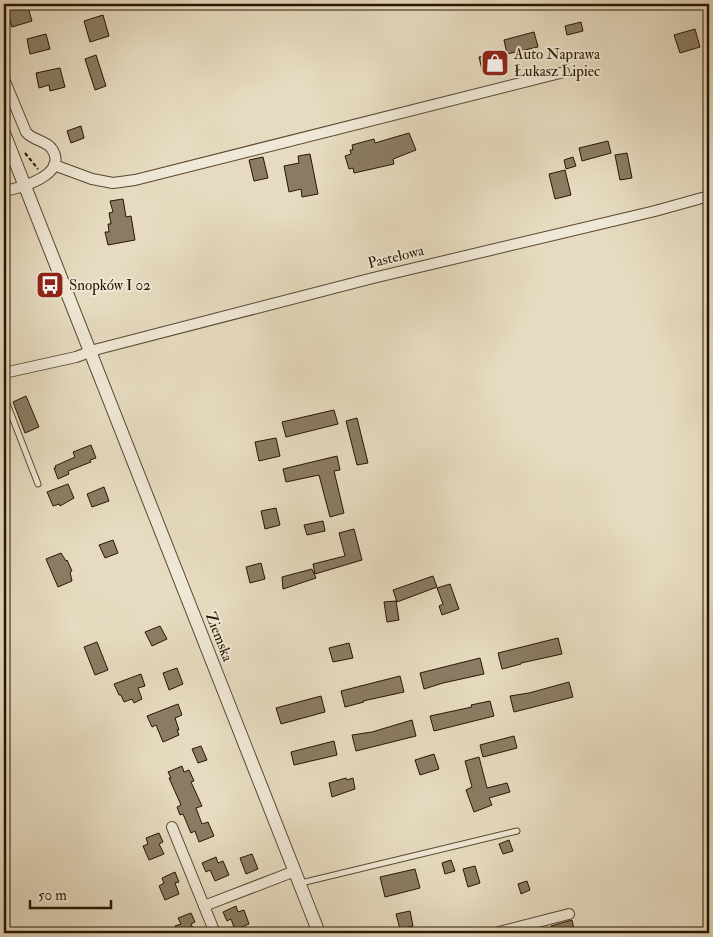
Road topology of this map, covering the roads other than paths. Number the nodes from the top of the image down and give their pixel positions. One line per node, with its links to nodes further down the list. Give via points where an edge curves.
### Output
1 (564, 72): 4 (street, via 279,147 135,180 113,183)
2 (4, 79): 4 (street, via 26,132 52,148)
3 (4, 134): 5 (street, Ziemska)
4 (54, 165): 5 (street, via 43,178)
5 (24, 185): 6 (street); 8 (street, Ziemska)
6 (4, 191)
7 (709, 196): 8 (street, Pastelowa, via 655,212 373,278)
8 (90, 352): 9 (street, Pastelowa); 14 (street, Ziemska)
9 (4, 373)
10 (4, 396): 11 (lane)
11 (38, 484)
12 (172, 827): 16 (street)
13 (517, 831): 15 (lane)
14 (295, 872): 15 (street, Ziemska); 16 (street)
15 (300, 884): 19 (street, Ziemska)
16 (204, 906): 18 (street)
17 (569, 914): 20 (street)
18 (215, 933)
19 (319, 933)
20 (495, 933)

